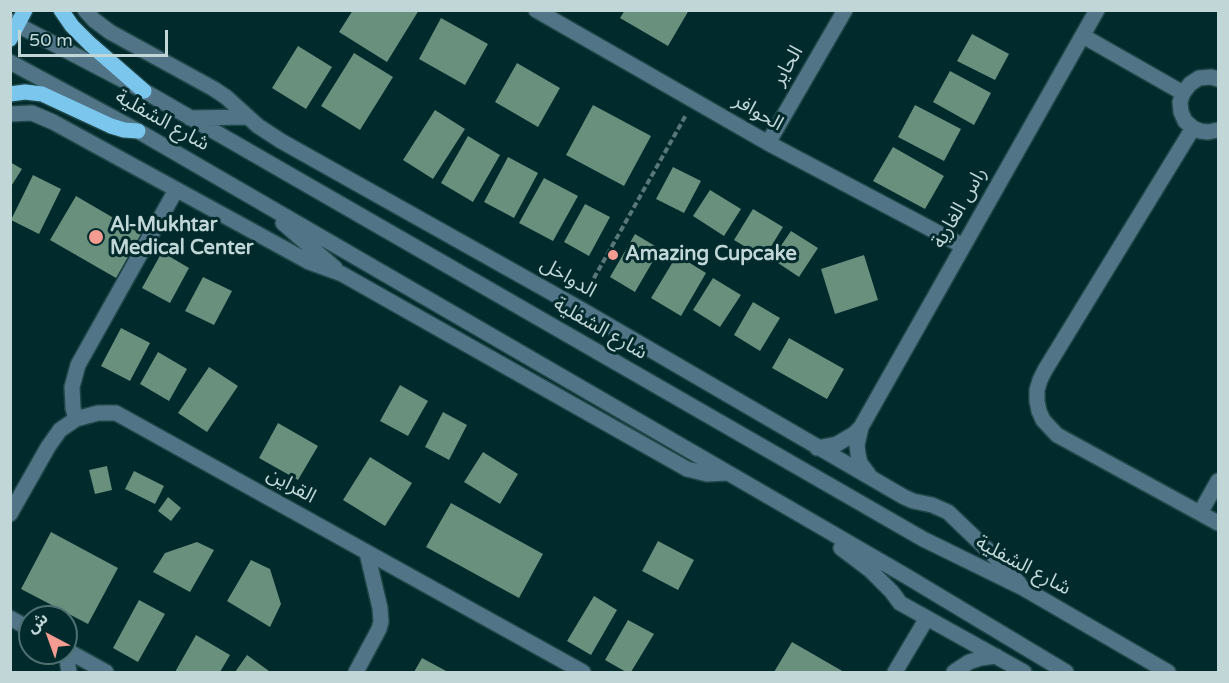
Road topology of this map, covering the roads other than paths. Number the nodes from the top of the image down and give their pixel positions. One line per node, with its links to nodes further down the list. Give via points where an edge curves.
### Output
1 (25, 10): 7 (main road)
2 (61, 10): 12 (main road, via 90,44)
3 (85, 10): 16 (street, الدواخل, via 110,32 214,89)
4 (536, 10): 21 (street, الحوافر)
5 (845, 10): 21 (street, الحاير)
6 (1097, 10): 8 (street, راس الغارية)
7 (15, 23): 9 (main road); 12 (street, شارع الشفلية)
8 (1083, 36): 13 (street); 24 (street, راس الغارية)
9 (10, 39)
10 (10, 62): 20 (street, شارع الشفلية)
11 (1218, 79): 13 (street, via 1199,78)
12 (144, 92): 17 (street, شارع الشفلية)
13 (1183, 93): 18 (street, via 1181,112)
14 (10, 94): 20 (main road, via 42,94 111,126)
15 (12, 113): 22 (street, شارع الشفلية, via 32,113 53,122)
16 (248, 117): 17 (street); 28 (street, الدواخل, via 281,141)
17 (189, 118): 37 (street, شارع الشفلية, via 923,538)
18 (1193, 128): 19 (street); 33 (street, via 1044,370 1037,401 1043,420 1057,435)
19 (1218, 130)
20 (138, 131): 23 (street, شارع الشفلية)
21 (768, 143): 24 (street, الحوافر)
22 (176, 190): 25 (street, شارع الشفلية, via 309,262); 26 (street, via 78,365 72,387)
23 (256, 199): 25 (street); 29 (street, شارع الشفلية)
24 (963, 246): 27 (street, راس الغارية)
25 (342, 274): 29 (street, شارع الشفلية, via 687,469)
26 (76, 419): 34 (street, via 60,430 48,447); 36 (street, القراين, via 116,413)
27 (861, 427): 28 (street, راس الغارية, via 845,440); 30 (street, راس الغارية, via 858,454)
28 (817, 448): 30 (street, الدواخل)
29 (727, 473): 32 (street, شارع الشفلية)
30 (871, 477): 37 (street, الدواخل, via 904,497 948,512)
31 (1218, 481): 33 (street)
32 (791, 510): 38 (street, via 870,570 900,603); 47 (street, شارع الشفلية)
33 (1200, 513): 35 (street)
34 (10, 514)
35 (1218, 523)
36 (367, 553): 42 (street, via 381,622); 43 (street, القراين)
37 (1023, 588): 48 (street, شارع الشفلية)
38 (927, 618): 39 (street); 44 (street)
39 (996, 656): 45 (street, via 969,662); 46 (street)
40 (78, 657): 41 (street)
41 (106, 672)
42 (356, 672)
43 (583, 672)
44 (895, 672)
45 (954, 672)
46 (1024, 672)
47 (1066, 672)
48 (1168, 672)

